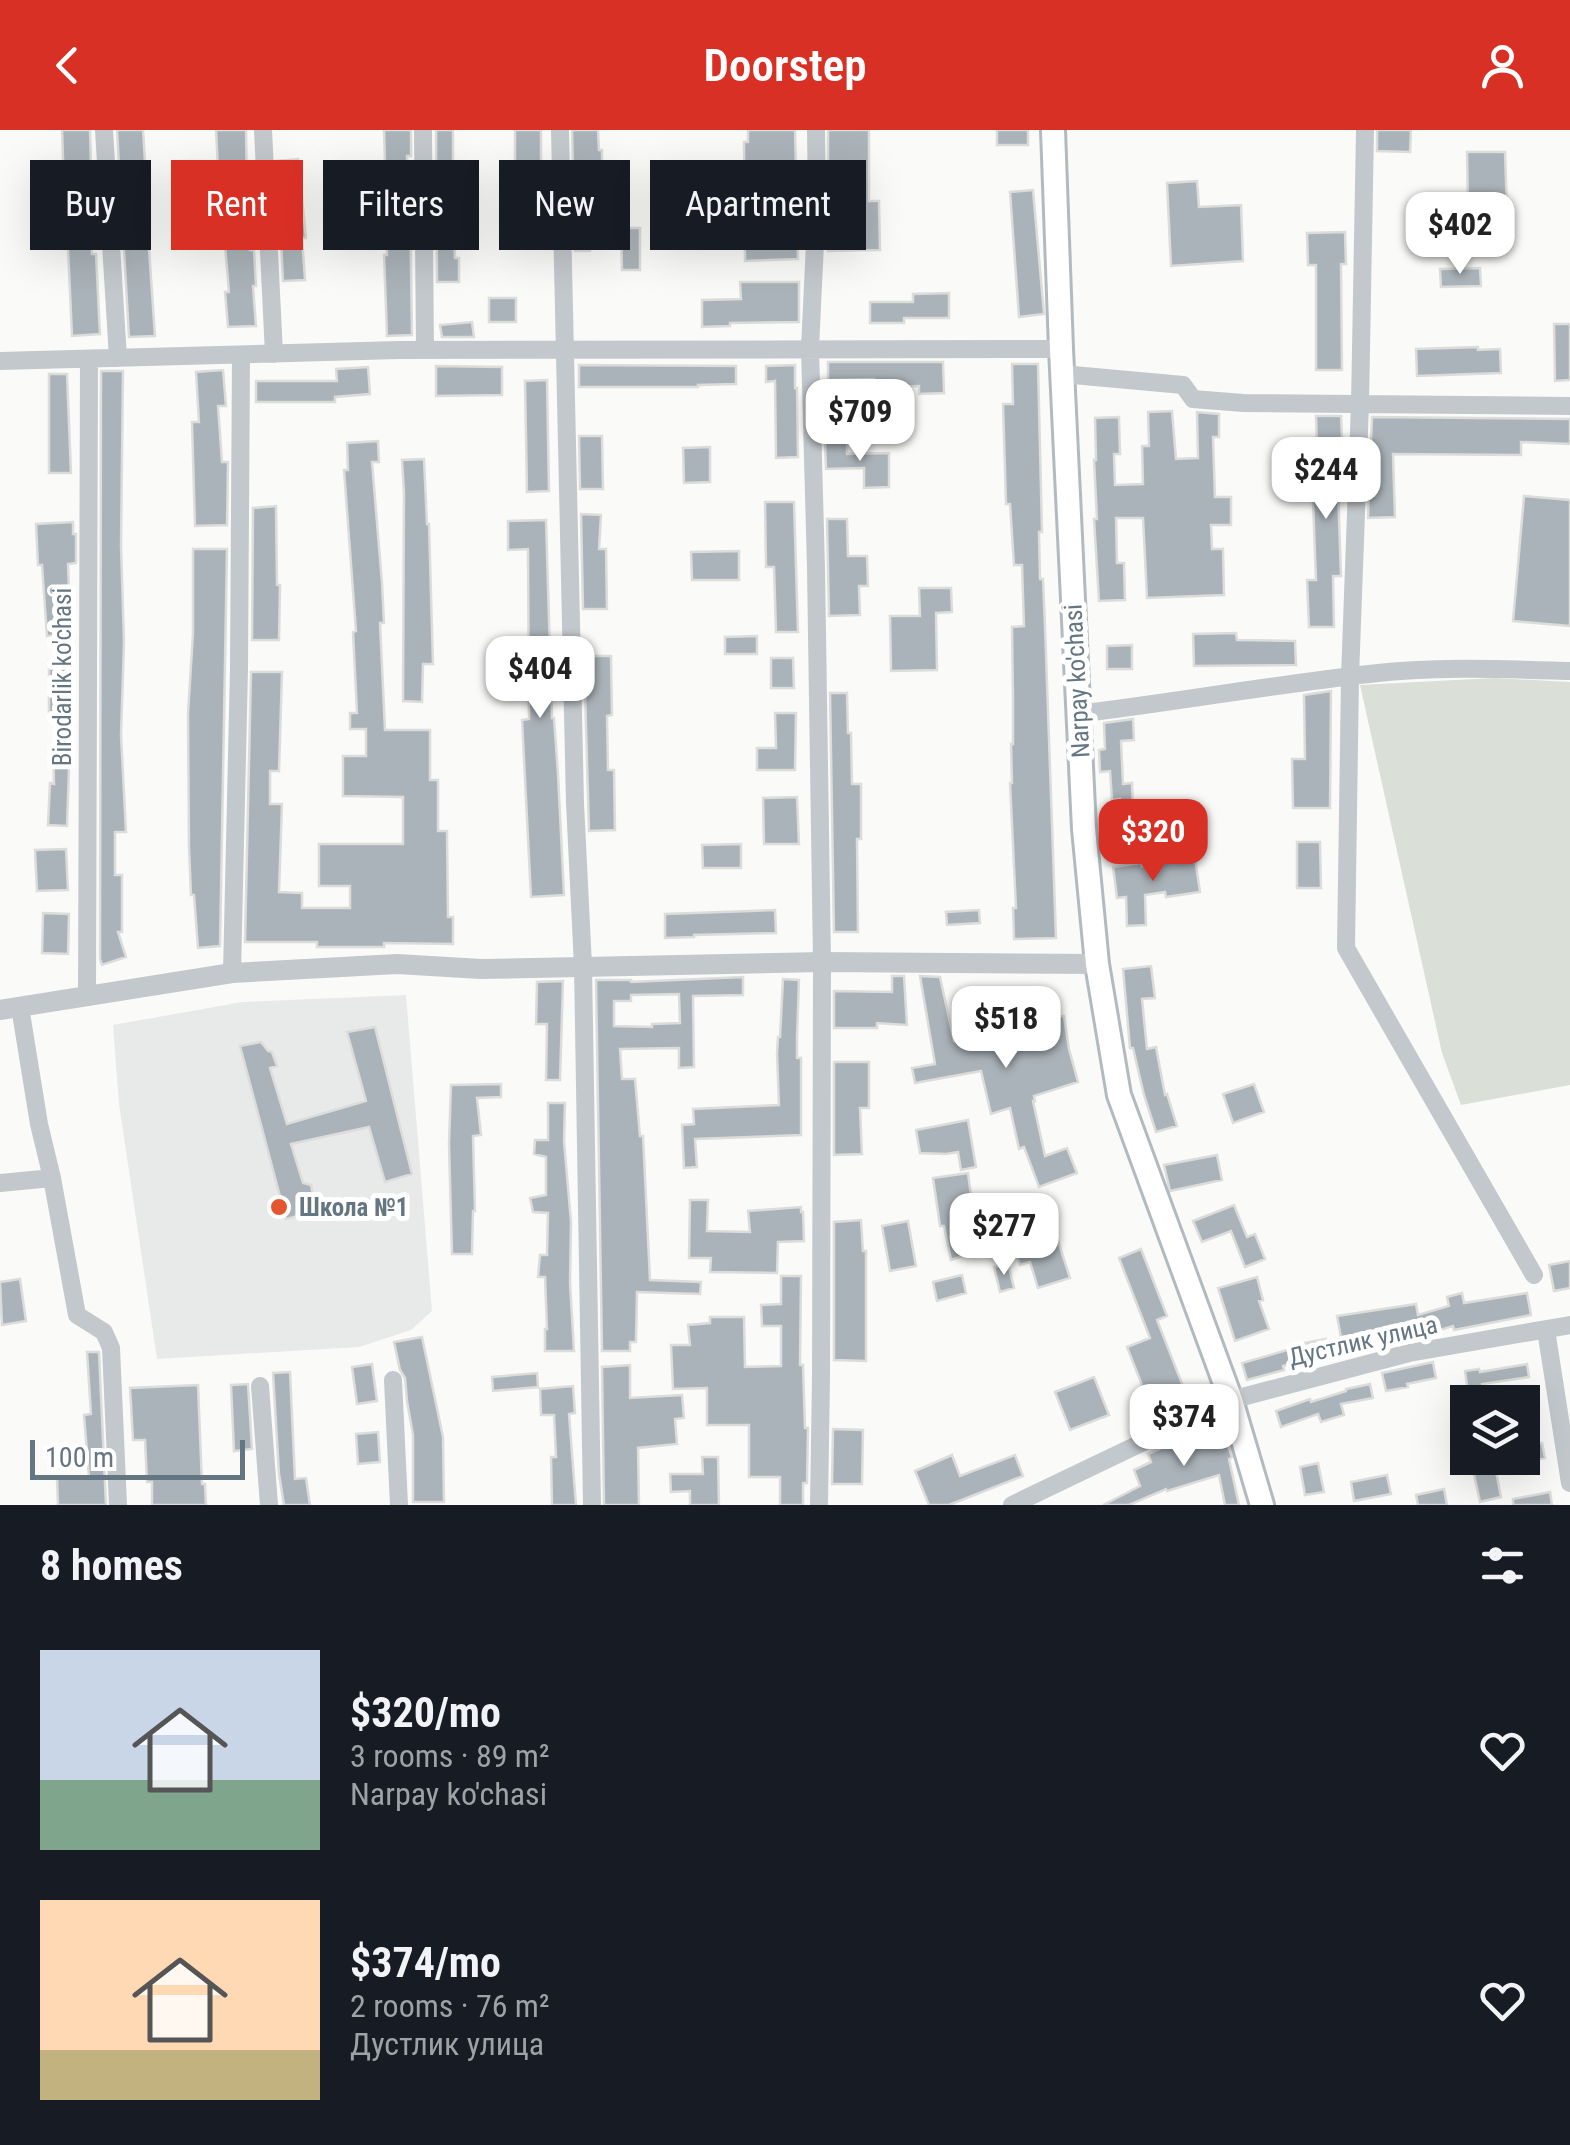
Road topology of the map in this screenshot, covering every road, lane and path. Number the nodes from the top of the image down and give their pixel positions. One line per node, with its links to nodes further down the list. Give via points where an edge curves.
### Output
1 (104, 130): 14 (street)
2 (263, 130): 12 (street)
3 (423, 130): 10 (street)
4 (560, 130): 11 (street)
5 (816, 130): 8 (street)
6 (1053, 130): 9 (main road, Narpay ko'chasi)
7 (1365, 130): 18 (street)
8 (810, 348): 9 (street); 11 (street); 23 (street)
9 (1061, 349): 17 (main road, Narpay ko'chasi)
10 (425, 350): 11 (street); 12 (street)
11 (565, 351): 25 (street)
12 (274, 354): 13 (street)
13 (241, 356): 14 (street); 26 (street)
14 (118, 358): 15 (street)
15 (89, 359): 16 (street); 27 (street, Birodarlik ko'chasi)
16 (0, 361)
17 (1062, 374): 18 (street, via 1183,385 1194,399); 22 (main road, Narpay ko'chasi)
18 (1360, 404): 19 (street); 21 (street)
19 (1570, 406)
20 (1570, 671): 21 (street, via 1464,668)
21 (1350, 677): 22 (street); 31 (street, via 1346,948)
22 (1078, 714): 24 (main road, Narpay ko'chasi)
23 (822, 962): 24 (street); 25 (street); 42 (street)
24 (1097, 964): 36 (main road, Narpay ko'chasi, via 1119,1095)
25 (583, 966): 26 (street, via 397,964); 41 (street)
26 (232, 973): 27 (street)
27 (87, 996): 28 (street)
28 (10, 1009): 29 (street)
29 (52, 1178): 30 (street); 38 (street, via 77,1315 104,1332 112,1348)
30 (0, 1183)
31 (1534, 1275)
32 (1570, 1325): 33 (street, Дустлик улица)
33 (1546, 1330): 36 (street, Дустлик улица, via 1409,1353); 37 (street)
34 (393, 1380): 40 (street)
35 (260, 1386): 39 (street)
36 (1232, 1400): 43 (street, Дустлик улица); 44 (main road, Narpay ko'chasi)
37 (1570, 1482)
38 (118, 1505)
39 (270, 1505)
40 (399, 1505)
41 (592, 1505)
42 (819, 1505)
43 (1012, 1505)
44 (1262, 1505)

